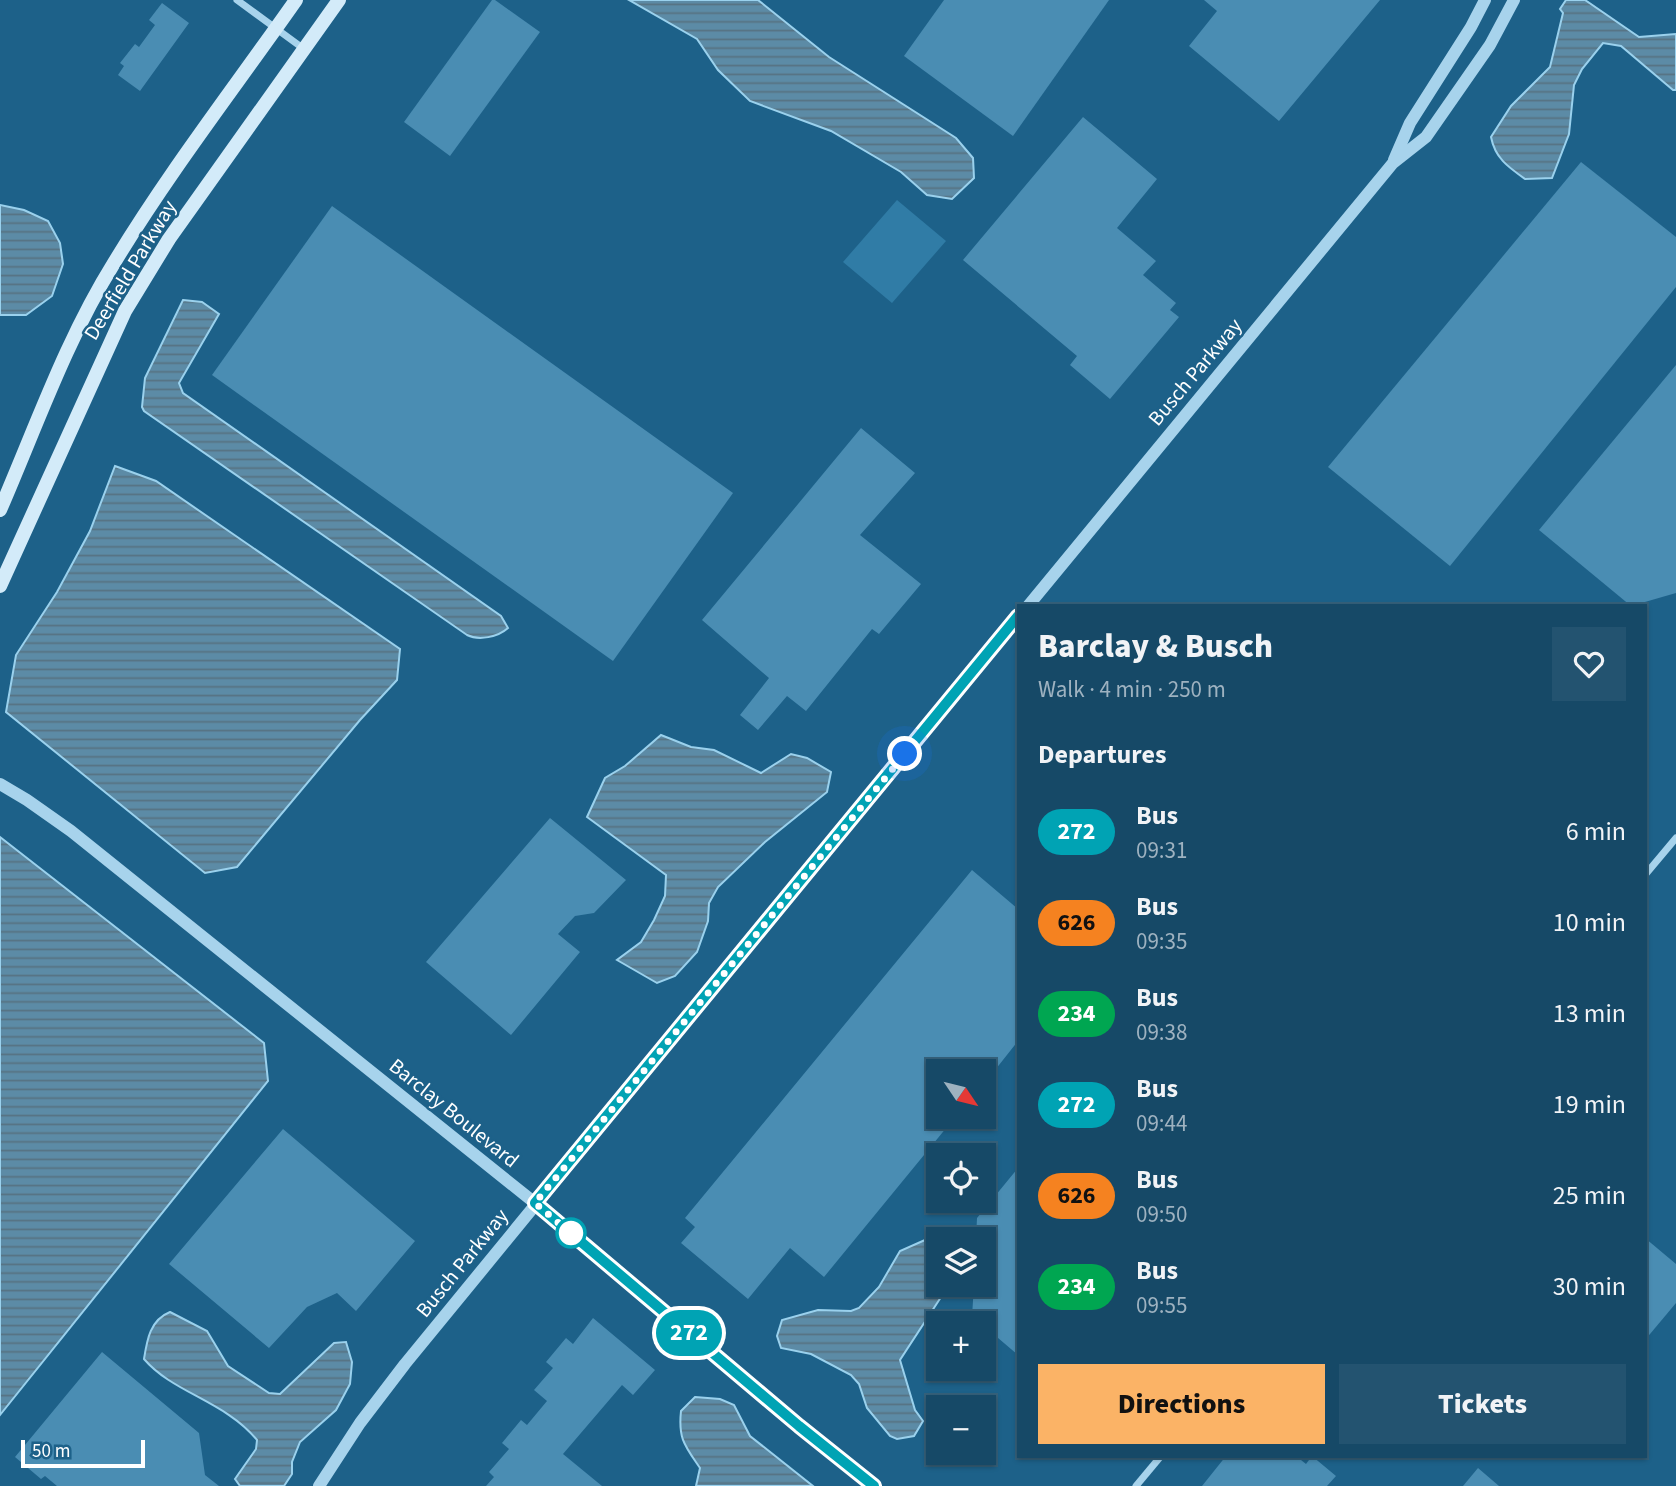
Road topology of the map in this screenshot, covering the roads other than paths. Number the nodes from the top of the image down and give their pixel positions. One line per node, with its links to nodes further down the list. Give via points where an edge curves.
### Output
1 (237, 0): 6 (street)
2 (296, 0): 6 (main road, Deerfield Parkway)
3 (339, 0): 7 (main road, Deerfield Parkway)
4 (1485, 0): 8 (street, Busch Parkway, via 1410,123)
5 (1514, 0): 8 (street, Busch Parkway, via 1442,116 1426,137)
6 (276, 29): 7 (street); 9 (main road, Deerfield Parkway, via 113,264 60,368)
7 (304, 49): 10 (main road, Deerfield Parkway, via 169,239 125,311)
8 (1393, 163): 11 (street, Busch Parkway)
9 (0, 510)
10 (0, 586)
11 (1030, 604)
12 (1017, 617): 16 (street, Busch Parkway)
13 (0, 784): 16 (street, Barclay Boulevard, via 71,831)
14 (1676, 838): 15 (street)
15 (1647, 873)
16 (535, 1203): 18 (street, Busch Parkway, via 405,1364); 19 (street, Barclay Boulevard)
17 (1159, 1458): 20 (street)
18 (319, 1486)
19 (874, 1486)
20 (1136, 1486)

